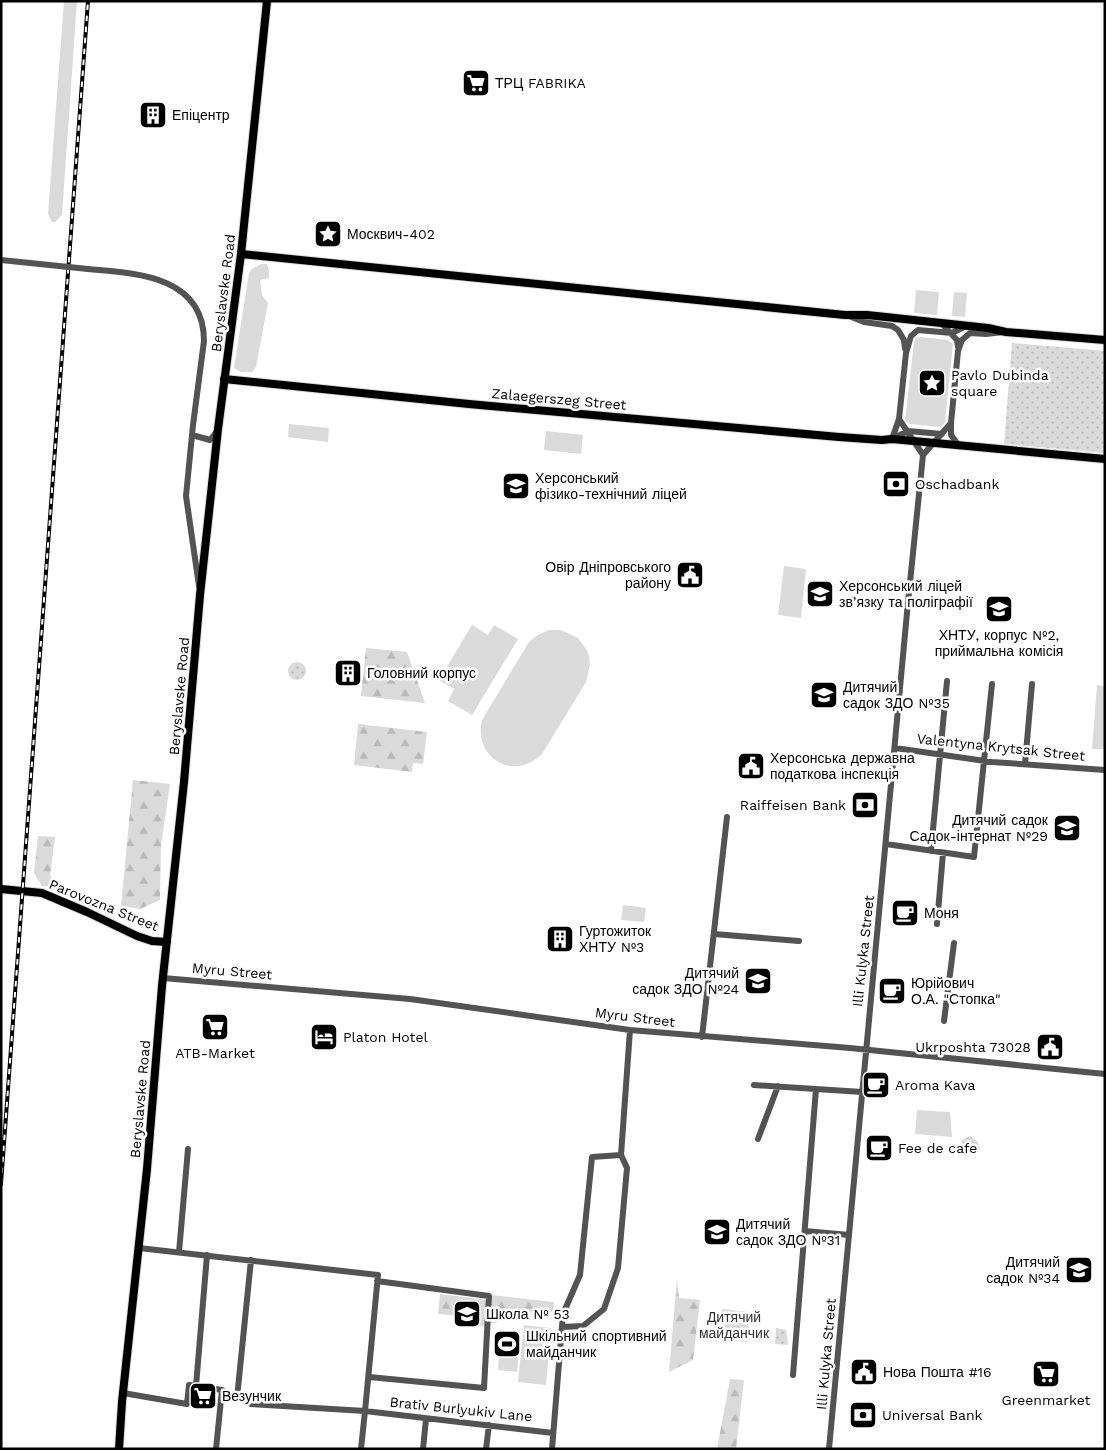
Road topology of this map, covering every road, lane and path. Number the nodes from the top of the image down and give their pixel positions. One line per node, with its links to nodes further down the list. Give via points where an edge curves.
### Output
1 (268, 1): 2 (main road, Beryslavske Road)
2 (241, 254): 4 (main road); 12 (main road, Beryslavske Road)
3 (1, 260): 18 (street, bridge, via 135,274 158,280 184,293 197,308 204,329)
4 (845, 315): 5 (main road); 11 (street, via 892,326 904,340)
5 (942, 324): 6 (main road); 8 (street)
6 (966, 326): 7 (main road); 8 (street)
7 (1006, 332): 9 (main road); 10 (street, via 970,333 962,340)
8 (952, 333): 10 (street, via 957,340); 11 (street, via 918,330 911,336)
9 (1105, 340)
10 (958, 351): 14 (street)
11 (906, 353): 13 (street)
12 (224, 379): 15 (main road, Beryslavske Road); 19 (main road, Zalaegerszeg Street, via 469,404)
13 (899, 419): 16 (street); 19 (street)
14 (951, 423): 17 (street); 22 (street, via 951,435)
15 (218, 429): 18 (street, via 210,440); 25 (main road, Beryslavske Road)
16 (908, 431): 17 (street); 19 (street); 20 (street)
17 (942, 434): 21 (street)
18 (192, 435): 25 (street, via 186,496)
19 (892, 439): 20 (main road, Zalaegerszeg Street)
20 (915, 441): 21 (main road, Zalaegerszeg Street); 23 (street)
21 (935, 443): 22 (main road, Zalaegerszeg Street); 23 (street)
22 (959, 446): 24 (main road)
23 (923, 455): 29 (street, Illi Kulyka Street)
24 (1105, 459)
25 (200, 595): 42 (main road, Beryslavske Road)
26 (947, 681): 30 (street)
27 (992, 684): 31 (street)
28 (1032, 684): 32 (street)
29 (895, 748): 30 (street, Valentyna Krytsak Street); 35 (street, Illi Kulyka Street)
30 (939, 755): 31 (street, Valentyna Krytsak Street); 36 (street)
31 (984, 761): 32 (street, Valentyna Krytsak Street); 37 (street, via 974,857)
32 (1025, 764): 33 (street, Valentyna Krytsak Street)
33 (1105, 770)
34 (727, 817): 40 (street)
35 (886, 844): 36 (street); 48 (street, Illi Kulyka Street)
36 (931, 851): 37 (street)
37 (943, 853): 39 (street)
38 (1, 889): 42 (main road, Parovozna Street, via 42,894 138,936)
39 (937, 924)
40 (714, 934): 41 (street); 47 (street)
41 (799, 941)
42 (167, 942): 44 (main road, Beryslavske Road)
43 (954, 943): 45 (street)
44 (163, 978): 46 (street, Myru Street, via 410,999); 59 (main road, Beryslavske Road)
45 (944, 1021)
46 (630, 1030): 47 (street, Myru Street); 56 (street)
47 (702, 1037): 48 (street, Myru Street)
48 (866, 1050): 49 (street, Myru Street); 53 (street, Illi Kulyka Street)
49 (1105, 1074)
50 (754, 1084): 51 (street)
51 (778, 1086): 52 (street); 54 (street)
52 (816, 1089): 53 (street); 57 (street)
53 (862, 1092): 58 (street, Illi Kulyka Street)
54 (758, 1140)
55 (188, 1149): 60 (street)
56 (621, 1155): 64 (street, via 592,1157 580,1275 563,1314); 64 (street, via 627,1168 618,1268 607,1301 604,1309 583,1326)
57 (805, 1232): 58 (street); 65 (street)
58 (849, 1235): 81 (street, Illi Kulyka Street)
59 (139, 1248): 60 (street); 69 (main road, Beryslavske Road)
60 (179, 1252): 61 (street)
61 (207, 1255): 62 (street); 67 (street)
62 (251, 1260): 63 (street); 70 (street)
63 (378, 1278): 66 (street); 66 (street, via 489,1296 484,1388)
64 (562, 1327): 74 (street)
65 (793, 1375)
66 (369, 1377): 71 (street)
67 (196, 1386): 68 (street); 69 (street, via 190,1385 187,1404)
68 (222, 1390): 70 (street); 76 (street)
69 (123, 1393): 75 (main road, Beryslavske Road)
70 (237, 1398): 71 (street, Brativ Burlyukiv Lane, via 251,1404)
71 (365, 1411): 72 (street, Brativ Burlyukiv Lane); 77 (street)
72 (426, 1418): 73 (street, Brativ Burlyukiv Lane); 78 (street)
73 (489, 1425): 74 (street, Brativ Burlyukiv Lane); 79 (street)
74 (553, 1433): 80 (street)
75 (118, 1449)
76 (216, 1449)
77 (361, 1449)
78 (423, 1449)
79 (486, 1449)
80 (552, 1449)
81 (829, 1449)

